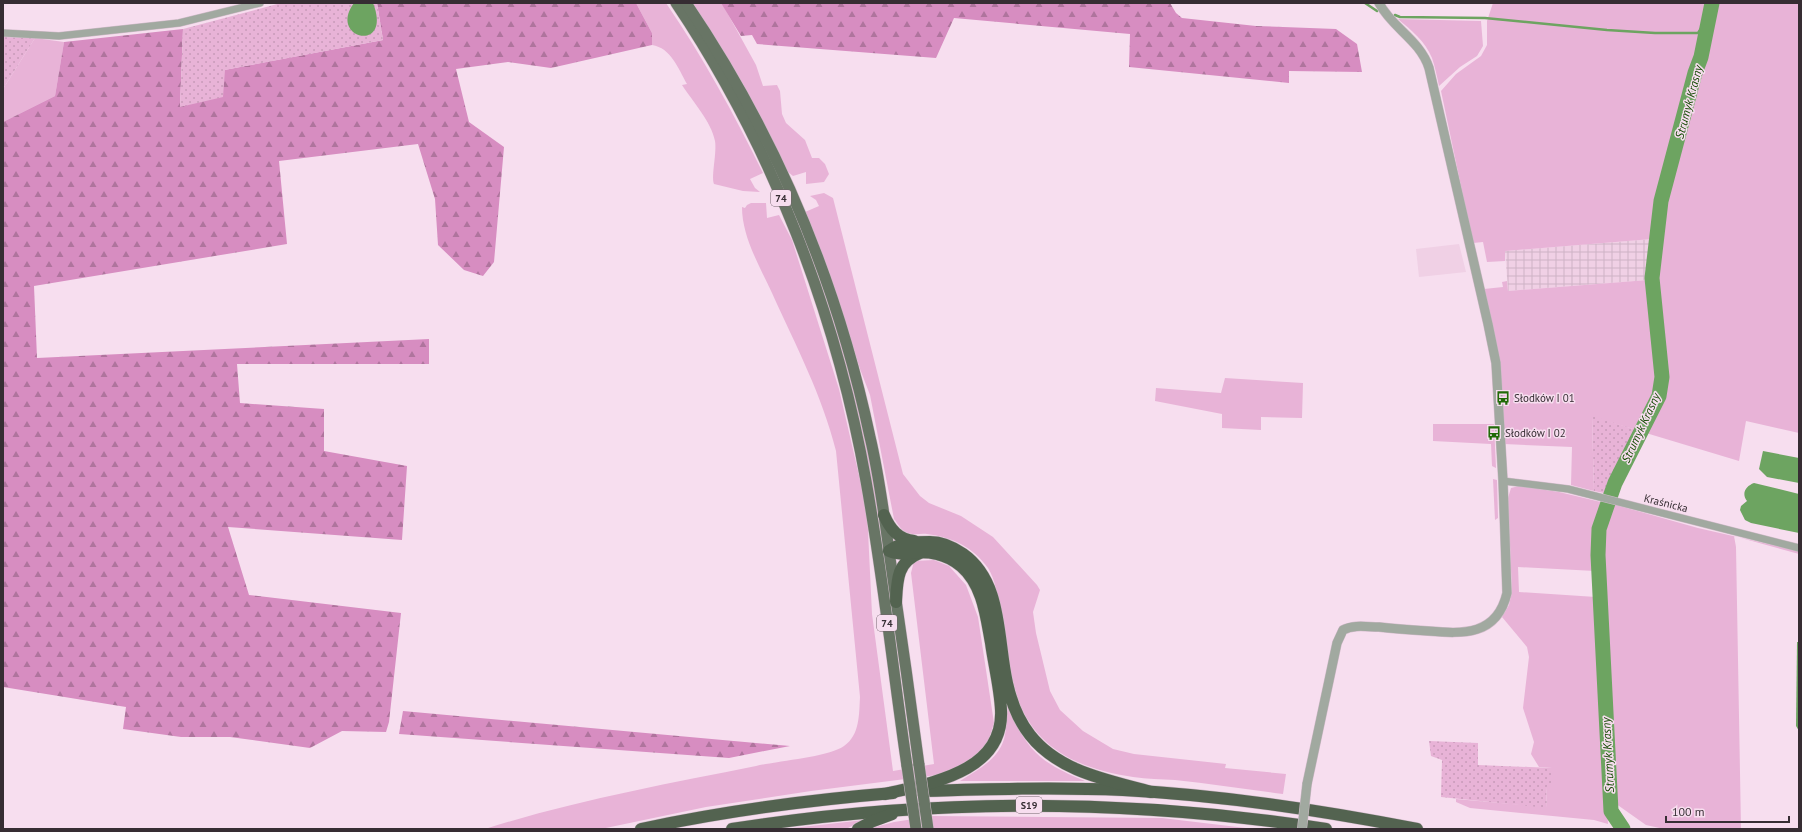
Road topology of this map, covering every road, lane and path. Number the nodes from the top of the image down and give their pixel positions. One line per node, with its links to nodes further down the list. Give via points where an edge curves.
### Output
1 (260, 3): 5 (street, via 179,23 59,36)
2 (676, 3): 11 (main road, 74, via 736,103 778,191 811,273 828,323 850,409 866,481)
3 (686, 3): 7 (main road, 74, via 755,118 783,174 810,238 836,310 863,404)
4 (1380, 3): 6 (street, via 1390,18 1419,48 1431,72 1496,364)
5 (3, 33)
6 (1503, 481): 9 (street, Kraśnicka, via 1568,489); 21 (street, bridge, via 1507,593 1501,611 1484,626 1466,632 1363,626 1343,630 1337,643 1307,784)
7 (884, 515): 8 (highway, via 892,530); 10 (main road, 74)
8 (922, 547): 10 (highway, via 896,554); 12 (highway, via 898,574); 13 (highway, via 943,544 951,547 969,558 984,577 993,602 1010,694 1020,720 1038,744 1054,758 1077,770); 14 (highway, via 955,561 975,582 987,625 999,695 1000,724 992,746 971,766 938,781)
9 (1799, 548)
10 (889, 551): 11 (main road); 12 (main road, 74)
11 (877, 553): 19 (main road, 74, bridge)
12 (896, 602): 20 (main road, 74, bridge)
13 (1151, 792): 14 (highway, S19, via 1028,788); 23 (highway, S19, via 1302,809)
14 (885, 794): 16 (highway, S19, via 765,807)
15 (909, 808): 17 (highway, S19, via 814,817); 18 (highway); 22 (highway, S19, via 1110,806 1219,815)
16 (641, 829)
17 (732, 829)
18 (858, 829)
19 (916, 829)
20 (928, 829)
21 (1302, 829)
22 (1326, 829)
23 (1417, 829)

